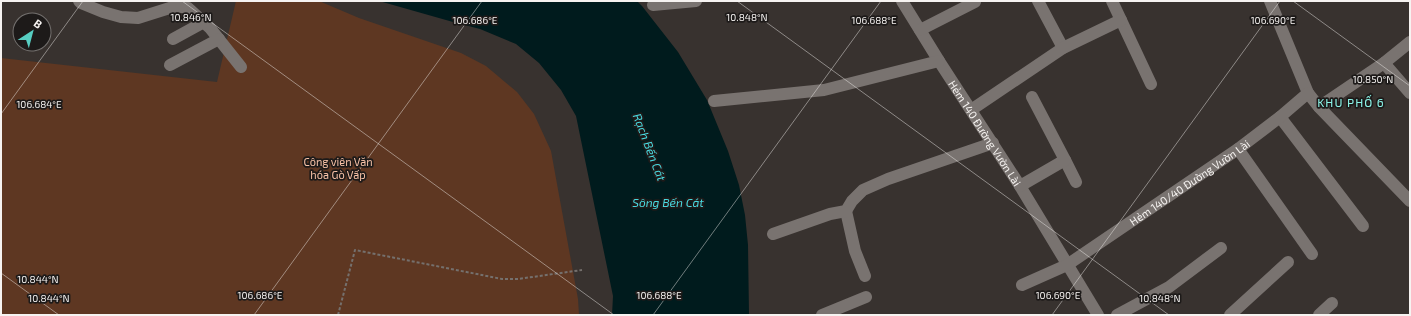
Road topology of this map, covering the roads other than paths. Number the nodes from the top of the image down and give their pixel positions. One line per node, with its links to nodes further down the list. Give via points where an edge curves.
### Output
1 (79, 1): 10 (street, via 103,12 138,18 176,6 188,8)
2 (696, 1): 8 (street)
3 (902, 1): 11 (street, Hẻm 140 Đường Vườn Lài)
4 (1038, 1): 15 (street)
5 (1112, 1): 9 (street)
6 (1270, 1): 21 (street)
7 (975, 2): 11 (street)
8 (653, 5)
9 (1121, 20): 15 (street); 20 (street)
10 (204, 22): 12 (street); 13 (street)
11 (920, 30): 16 (street, Hẻm 140 Đường Vườn Lài)
12 (173, 39)
13 (219, 40): 18 (street); 19 (street)
14 (1410, 42): 17 (street)
15 (1063, 48): 26 (street)
16 (938, 61): 24 (street, via 824,90); 26 (street, Hẻm 140 Đường Vườn Lài)
17 (1384, 63): 22 (street); 25 (street)
18 (170, 65)
19 (241, 67)
20 (1151, 84)
21 (1308, 93): 25 (street); 27 (street, Hẻm 140/40 Đường Vườn Lài)
22 (1410, 93)
23 (1032, 97): 30 (street)
24 (714, 101)
25 (1319, 107): 33 (street)
26 (971, 110): 28 (street, Hẻm 140 Đường Vườn Lài)
27 (1280, 117): 29 (street, Hẻm 140/40 Đường Vườn Lài); 35 (street)
28 (993, 143): 32 (street, Hẻm 140 Đường Vườn Lài); 34 (street, via 869,187 860,192)
29 (1238, 149): 38 (street); 40 (street, Hẻm 140/40 Đường Vườn Lài)
30 (1065, 160): 31 (street); 32 (street)
31 (1076, 182)
32 (1020, 186): 40 (street, Hẻm 140 Đường Vườn Lài)
33 (1410, 201)
34 (846, 211): 36 (street); 41 (street, via 855,251)
35 (1363, 226)
36 (773, 234)
37 (1221, 248): 47 (street, via 1169,287)
38 (1312, 254)
39 (1288, 262): 48 (street)
40 (1067, 265): 42 (street, Hẻm 140/40 Đường Vườn Lài); 46 (street, Hẻm 140 Đường Vườn Lài)
41 (865, 276)
42 (1022, 286)
43 (866, 297): 45 (street)
44 (1332, 303): 49 (street)
45 (822, 315)
46 (1098, 315)
47 (1117, 315)
48 (1230, 315)
49 (1319, 315)

